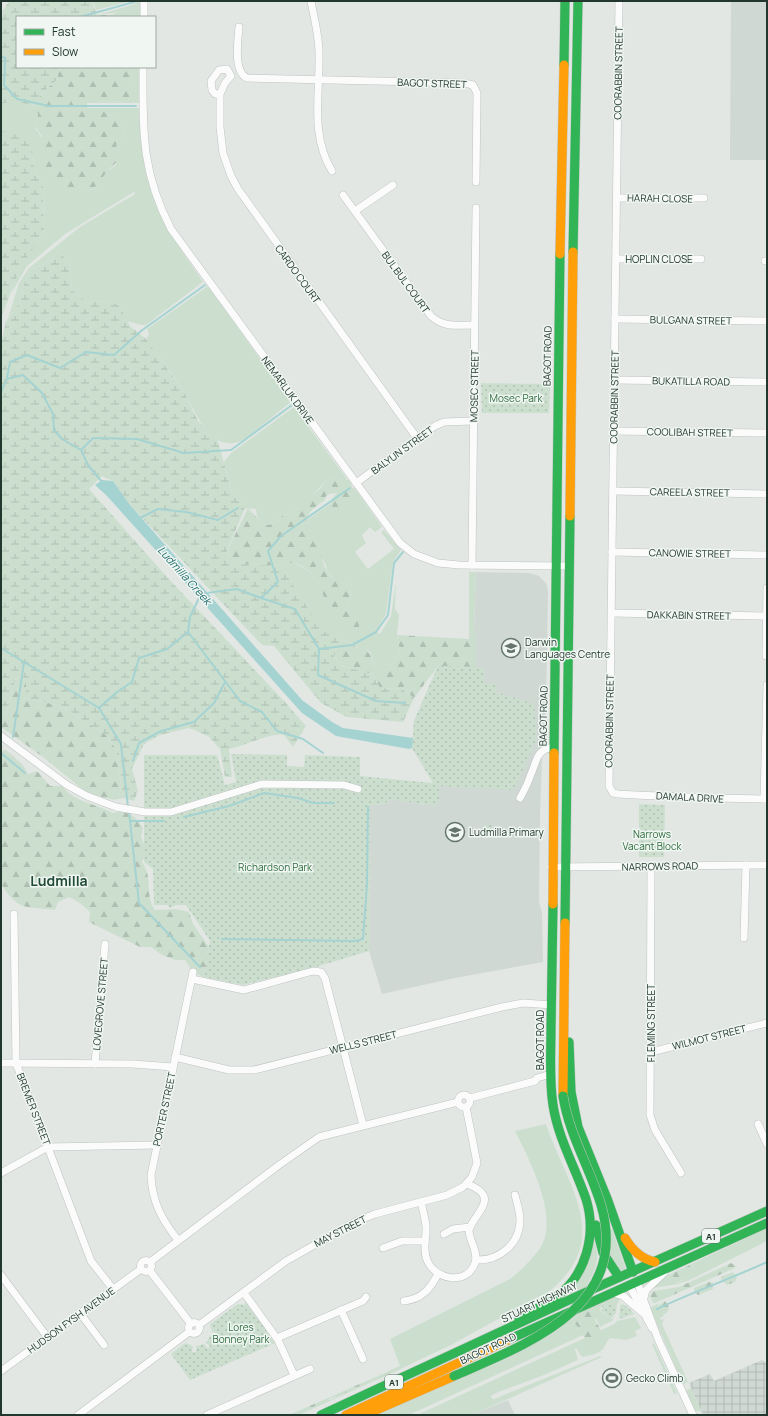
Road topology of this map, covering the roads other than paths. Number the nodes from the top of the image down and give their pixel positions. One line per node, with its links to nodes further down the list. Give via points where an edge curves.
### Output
1 (144, 1): 6 (street)
2 (311, 1): 9 (street, via 318,44)
3 (565, 1): 36 (main road, BAGOT ROAD)
4 (578, 1): 37 (main road, BAGOT ROAD)
5 (619, 1): 15 (street, COORABBIN STREET)
6 (144, 16)
7 (239, 27): 9 (street, BAGOT STREET, via 238,68 243,76 254,79)
8 (143, 68): 30 (street, NEMARLUK DRIVE, via 143,123 147,167 154,192 171,229)
9 (318, 80): 11 (street, via 317,127 324,155); 12 (street, BAGOT STREET, via 464,82 473,85 477,93)
10 (220, 94): 29 (street, CARDO COURT, via 222,147 238,189)
11 (332, 171)
12 (476, 182)
13 (393, 185): 18 (street)
14 (343, 195): 18 (street, BUL BUL COURT)
15 (617, 198): 16 (street, HARAH CLOSE); 19 (street, COORABBIN STREET)
16 (704, 198)
17 (476, 208): 23 (street, MOSEC STREET)
18 (355, 211): 23 (street, BUL BUL COURT, via 431,316 445,325)
19 (616, 259): 20 (street, HOPLIN CLOSE); 21 (street, COORABBIN STREET)
20 (701, 259)
21 (615, 319): 22 (street, BULGANA STREET); 24 (street, COORABBIN STREET)
22 (767, 321)
23 (474, 325): 26 (street, MOSEC STREET)
24 (614, 380): 25 (street, BUKATILLA ROAD); 27 (street, COORABBIN STREET)
25 (767, 382)
26 (473, 421): 29 (street, BALYUN STREET, via 439,423); 35 (street, MOSEC STREET)
27 (613, 431): 28 (street, COOLIBAH STREET); 31 (street, COORABBIN STREET)
28 (767, 433)
29 (417, 438): 30 (street, BALYUN STREET)
30 (356, 483): 35 (street, NEMARLUK DRIVE, via 406,549 438,563)
31 (613, 491): 32 (street, CAREELA STREET); 33 (street, COORABBIN STREET)
32 (767, 494)
33 (612, 552): 34 (street, CANOWIE STREET); 39 (street, COORABBIN STREET)
34 (767, 555)
35 (472, 565): 36 (street, NEMARLUK DRIVE)
36 (556, 566): 37 (street, NEMARLUK DRIVE); 45 (main road, BAGOT ROAD)
37 (570, 566): 54 (main road, BAGOT ROAD)
38 (767, 588): 40 (street)
39 (612, 613): 40 (street, DAKKABIN STREET); 47 (street, COORABBIN STREET, via 608,781)
40 (767, 616): 41 (street)
41 (766, 656)
42 (767, 685): 44 (street)
43 (1, 736): 46 (street, via 67,785 87,796 116,807 146,812 171,812 262,784 344,785)
44 (766, 738): 49 (street)
45 (554, 746): 48 (street, via 536,757 532,773); 53 (main road, BAGOT ROAD)
46 (358, 789)
47 (613, 792): 49 (street, DAMALA DRIVE, via 681,798)
48 (520, 798)
49 (766, 799)
50 (746, 865): 51 (street, NARROWS ROAD); 52 (street, NARROWS ROAD); 56 (street)
51 (767, 865)
52 (651, 866): 54 (street, NARROWS ROAD); 62 (street, FLEMING STREET)
53 (552, 867): 54 (street, NARROWS ROAD); 58 (main road, BAGOT ROAD)
54 (567, 867): 59 (main road, BAGOT ROAD)
55 (14, 914): 65 (street, BREMER STREET)
56 (744, 938)
57 (104, 944): 66 (street, LOVEGROVE STREET)
58 (552, 1005): 61 (street, WELLS STREET, via 510,1005); 68 (main road, BAGOT ROAD)
59 (564, 1013): 77 (main road, BAGOT ROAD, via 575,1115 582,1140); 127 (main road, BAGOT ROAD, bridge, via 563,1096 569,1127 604,1219 605,1246 598,1277 583,1303 570,1316 531,1341)
60 (767, 1023): 62 (street, WILMOT STREET)
61 (343, 1047): 63 (street, WELLS STREET, via 254,1070 241,1071); 63 (street, PORTER STREET, via 325,978 321,972 313,971 244,990 193,975); 73 (street)
62 (651, 1052): 79 (street, FLEMING STREET, via 651,1118 655,1130)
63 (175, 1057): 67 (street, PORTER STREET)
64 (1, 1063): 65 (street)
65 (16, 1063): 66 (street); 76 (street, BREMER STREET)
66 (95, 1064): 67 (street)
67 (173, 1067): 74 (street, PORTER STREET)
68 (551, 1074): 69 (street, via 535,1081); 81 (main road, BAGOT ROAD, via 553,1104 559,1132)
69 (470, 1098): 70 (street, via 462,1095); 71 (street, via 470,1103)
70 (458, 1102): 71 (street); 73 (street)
71 (466, 1107): 80 (street, via 477,1163 475,1173)
72 (758, 1124): 75 (street)
73 (363, 1125): 88 (street, via 310,1142)
74 (157, 1144): 76 (street); 88 (street, PORTER STREET, via 151,1175 152,1187 161,1218)
75 (767, 1144)
76 (48, 1147): 78 (street); 102 (street, BREMER STREET, via 91,1261)
77 (594, 1167): 93 (main road, via 627,1242 642,1258); 97 (main road, BAGOT ROAD)
78 (1, 1173)
79 (680, 1173)
80 (467, 1184): 83 (street, MAY STREET, via 454,1192); 86 (street, via 478,1189 484,1201 483,1209)
81 (582, 1188): 100 (main road, via 591,1202 599,1248); 118 (main road, BAGOT ROAD, via 590,1211 590,1244 580,1269 569,1285 549,1302)
82 (515, 1195): 91 (street, via 520,1220 515,1239 496,1258)
83 (421, 1202): 89 (street, via 426,1227); 103 (street, MAY STREET, via 357,1221 298,1253)
84 (767, 1211): 93 (main road, STUART HIGHWAY / A1)
85 (767, 1223): 94 (main road, A1)
86 (470, 1228): 87 (street, via 452,1229); 91 (street, via 469,1234)
87 (444, 1234)
88 (178, 1240): 92 (street)
89 (425, 1241): 90 (street, via 402,1241); 98 (street, via 427,1261)
90 (383, 1248)
91 (476, 1260): 98 (street, via 471,1270 461,1276 450,1278)
92 (150, 1262): 95 (street, via 143,1262); 96 (street)
93 (655, 1262): 97 (main road, STUART HIGHWAY / A1)
94 (668, 1268): 101 (main road, A1); 106 (street, via 646,1290)
95 (141, 1269): 96 (street); 102 (street, HUDSON FYSH AVENUE)
96 (150, 1271): 111 (street)
97 (633, 1272): 100 (main road, STUART HIGHWAY / A1); 101 (main road, BAGOT ROAD)
98 (438, 1274): 107 (street, via 423,1295)
99 (1, 1275): 114 (street)
100 (619, 1277): 101 (main road); 118 (main road, STUART HIGHWAY / A1)
101 (633, 1284): 104 (main road, A1); 106 (street); 110 (street)
102 (113, 1289): 109 (street, HUDSON FYSH AVENUE)
103 (244, 1293): 112 (street, MAY STREET); 115 (street)
104 (613, 1293): 110 (street, via 623,1296); 126 (main road, A1)
105 (366, 1297): 108 (street, via 363,1301)
106 (644, 1299): 116 (street)
107 (404, 1301)
108 (342, 1310): 115 (street); 119 (street)
109 (80, 1313): 114 (street, HUDSON FYSH AVENUE); 117 (street)
110 (643, 1313): 116 (street)
111 (191, 1324): 112 (street); 113 (street, via 188,1327)
112 (199, 1325): 113 (street, via 200,1329 196,1333)
113 (190, 1332): 123 (street)
114 (48, 1338): 121 (street, HUDSON FYSH AVENUE)
115 (277, 1338): 122 (street)
116 (658, 1339): 128 (street)
117 (104, 1345)
118 (454, 1354): 125 (main road, STUART HIGHWAY / A1)
119 (363, 1359)
120 (310, 1369): 122 (street)
121 (1, 1371)
122 (294, 1375): 124 (street)
123 (78, 1415)
124 (206, 1415)
125 (321, 1415)
126 (346, 1415)
127 (360, 1415)
128 (692, 1415)

